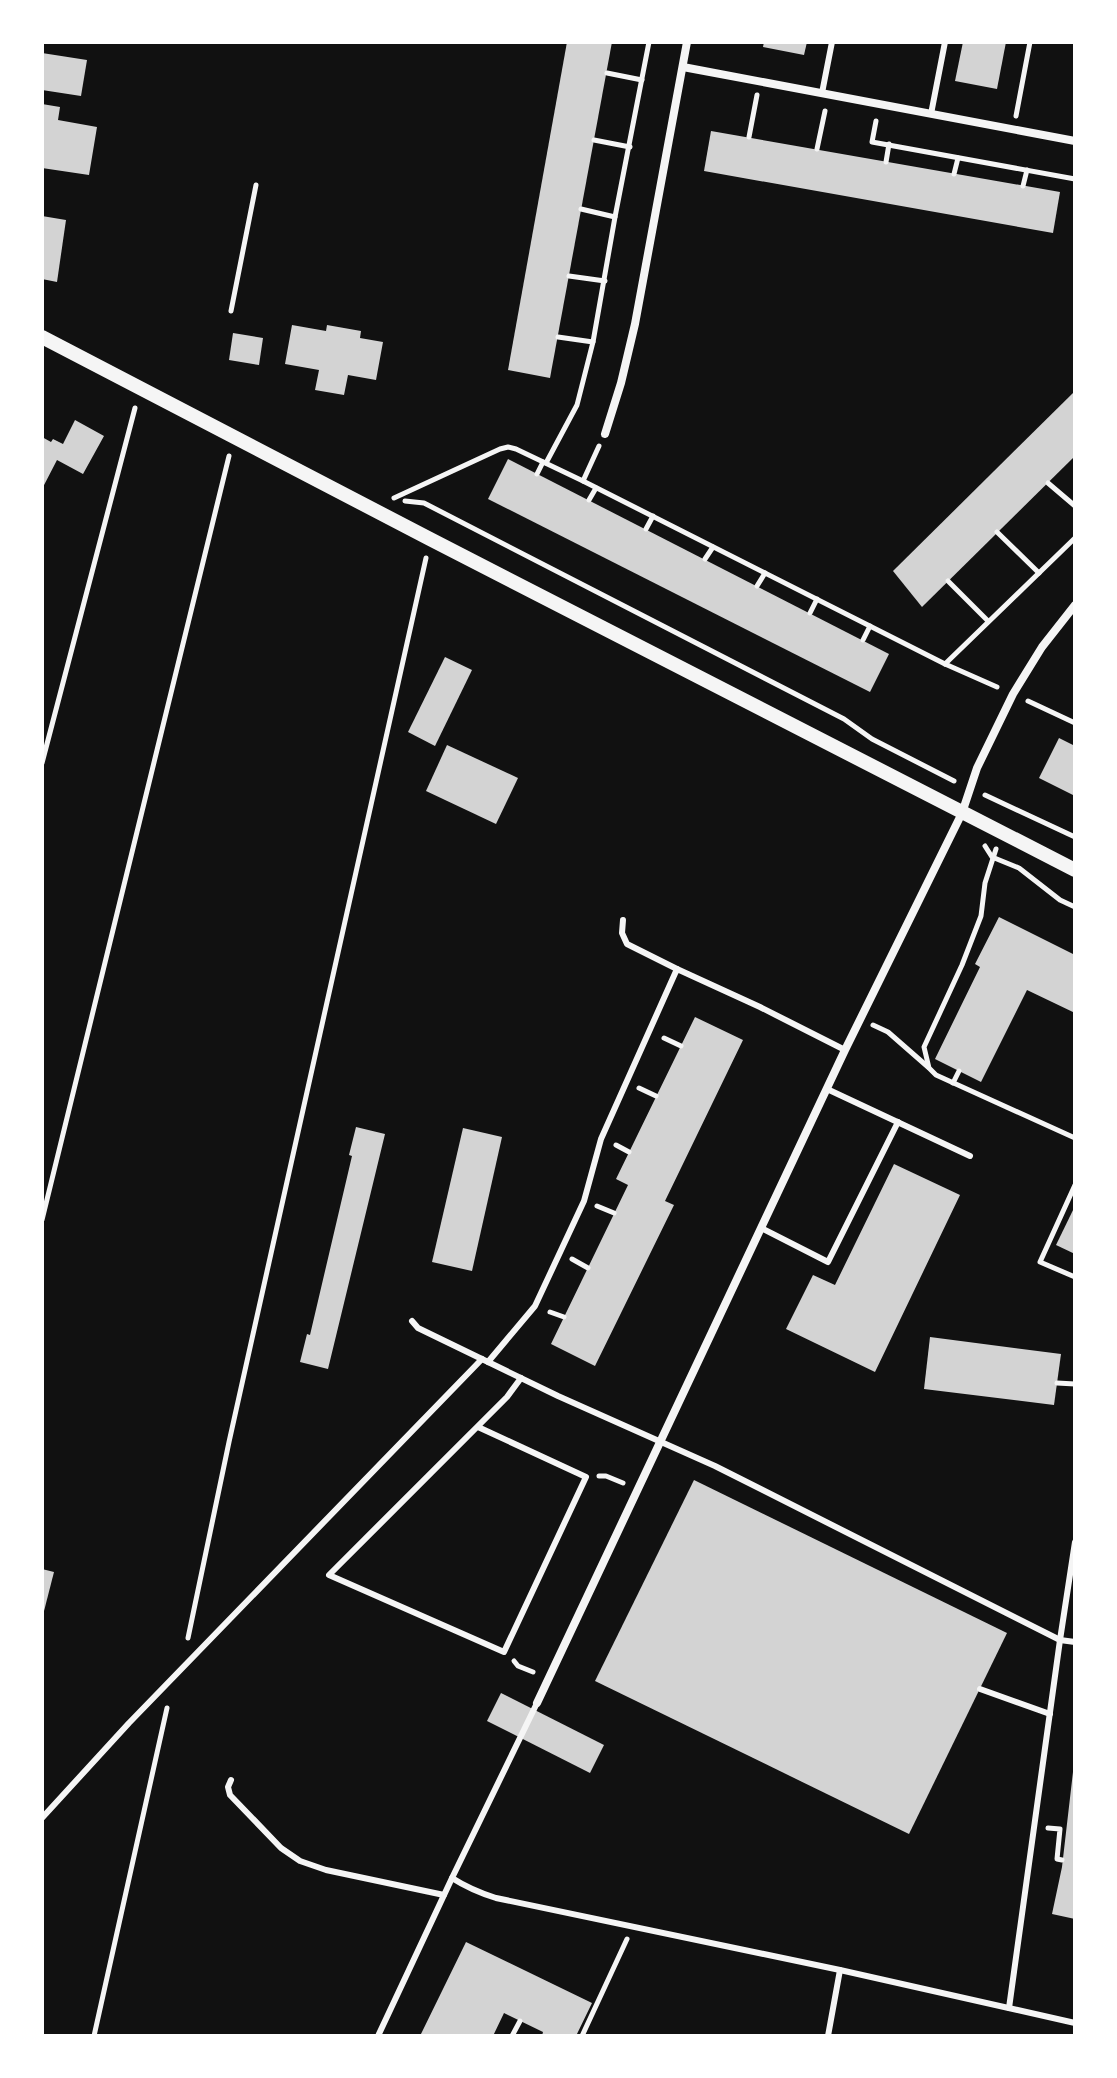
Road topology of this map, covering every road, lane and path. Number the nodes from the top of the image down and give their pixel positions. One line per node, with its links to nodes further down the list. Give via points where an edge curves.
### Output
1 (649, 42): 8 (path)
2 (687, 42): 6 (street)
3 (832, 42): 10 (lane)
4 (945, 42): 12 (lane)
5 (1030, 42): 13 (path)
6 (683, 67): 9 (street); 36 (street, via 635,324)
7 (607, 73): 8 (path)
8 (642, 80): 18 (path)
9 (760, 82): 10 (street); 14 (path)
10 (825, 94): 11 (street); 19 (path)
11 (879, 104): 12 (street); 17 (path, via 872,142)
12 (931, 114): 13 (street)
13 (1013, 129): 16 (street)
14 (749, 137)
15 (594, 140): 18 (path)
16 (1075, 141)
17 (889, 144): 20 (path); 21 (path)
18 (630, 147): 28 (path)
19 (817, 149)
20 (958, 158): 22 (path); 23 (path)
21 (886, 162)
22 (1027, 170): 24 (path); 26 (path)
23 (954, 174)
24 (1075, 179)
25 (256, 185): 31 (path)
26 (1023, 186)
27 (581, 209): 28 (path)
28 (615, 217): 30 (path)
29 (569, 276): 30 (path)
30 (605, 281): 34 (path)
31 (231, 311)
32 (42, 337): 35 (street)
33 (558, 337): 34 (path)
34 (593, 342): 38 (path, via 577,405)
35 (141, 388): 37 (street); 65 (path)
36 (605, 434): 40 (path)
37 (234, 436): 49 (street); 83 (path)
38 (545, 463): 39 (path); 40 (path); 66 (path, via 504,448 389,500 424,503)
39 (537, 474)
40 (583, 481): 42 (path)
41 (1048, 483): 44 (path)
42 (596, 488): 43 (path); 45 (path)
43 (589, 500)
44 (1075, 506)
45 (653, 516): 46 (path); 50 (path)
46 (646, 529)
47 (997, 532): 53 (path)
48 (1075, 538): 53 (path)
49 (430, 539): 67 (street); 99 (path, via 229,1442 186,1648)
50 (713, 547): 51 (path); 52 (path)
51 (705, 559)
52 (765, 573): 55 (path); 56 (path)
53 (1039, 573): 59 (path)
54 (948, 581): 59 (path)
55 (757, 586)
56 (817, 599): 58 (path); 60 (path)
57 (1075, 605): 63 (street)
58 (810, 613)
59 (988, 621): 62 (path)
60 (870, 626): 61 (path); 62 (path)
61 (863, 640)
62 (945, 664): 63 (path)
63 (1013, 694): 64 (path); 66 (street)
64 (1075, 723)
65 (42, 763)
66 (969, 789): 67 (street); 68 (path)
67 (962, 813): 70 (street); 74 (street)
68 (1075, 837)
69 (992, 857): 75 (path, via 981,916 924,1047)
70 (1075, 870)
71 (623, 920): 72 (lane, via 627,944)
72 (677, 969): 74 (lane); 87 (lane, via 596,1150 584,1201 535,1306)
73 (888, 1032): 75 (path)
74 (845, 1050): 78 (street)
75 (929, 1068): 77 (path)
76 (959, 1071): 77 (path)
77 (953, 1083): 80 (path)
78 (827, 1089): 79 (lane); 84 (street)
79 (898, 1122): 81 (lane); 84 (lane, via 828,1262)
80 (1075, 1138)
81 (970, 1156)
82 (1075, 1185): 85 (path, via 1040,1262)
83 (42, 1220)
84 (761, 1228): 92 (street)
85 (1075, 1277)
86 (412, 1321): 87 (lane)
87 (485, 1361): 88 (lane); 99 (lane)
88 (521, 1378): 91 (lane); 92 (lane)
89 (1057, 1383): 90 (path)
90 (1075, 1384)
91 (478, 1427): 93 (lane); 98 (lane, via 329,1575)
92 (660, 1440): 94 (street); 96 (lane)
93 (586, 1477): 94 (path, via 606,1476); 98 (lane)
94 (637, 1489): 100 (street)
95 (1075, 1542): 96 (lane)
96 (1060, 1640): 97 (lane); 104 (lane)
97 (1075, 1642)
98 (504, 1652): 100 (path, via 518,1666)
99 (188, 1663): 102 (lane)
100 (548, 1679): 103 (street)
101 (980, 1689): 104 (lane)
102 (159, 1693): 106 (lane); 116 (path, via 167,1708)
103 (537, 1703): 109 (lane)
104 (1050, 1714): 113 (lane)
105 (231, 1780): 110 (lane, via 230,1795 300,1861)
106 (42, 1818)
107 (1060, 1829): 108 (path, via 1057,1859)
108 (1062, 1860)
109 (452, 1878): 110 (lane); 111 (lane, via 496,1898)
110 (444, 1895): 117 (lane)
111 (634, 1927): 112 (lane); 119 (path)
112 (840, 1970): 113 (lane); 120 (lane)
113 (1009, 2008): 115 (lane)
114 (520, 2021): 118 (path)
115 (1075, 2023)
116 (94, 2036)
117 (378, 2036)
118 (512, 2036)
119 (582, 2036)
120 (828, 2036)

